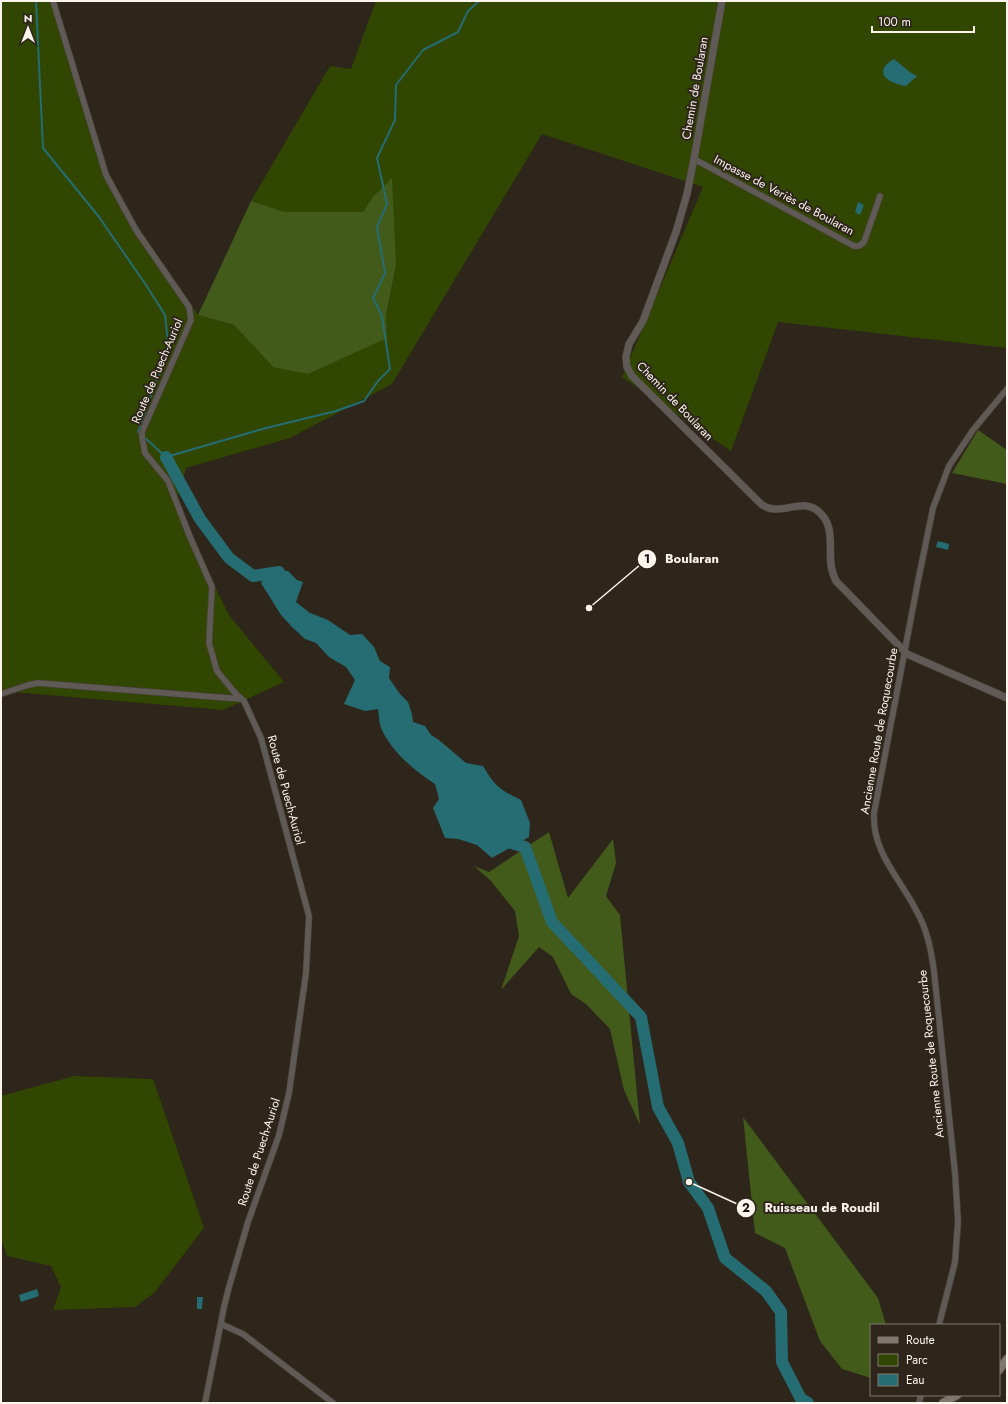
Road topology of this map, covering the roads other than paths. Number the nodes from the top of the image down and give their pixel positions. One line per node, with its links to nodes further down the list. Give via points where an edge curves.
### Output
1 (53, 1): 9 (street, Route de Puech-Auriol, via 106,175 136,230 189,307 191,320 142,434 146,453 168,481 212,587 209,643 217,671)
2 (722, 1): 3 (street, Chemin de Boularan)
3 (694, 159): 4 (street, Impasse de Veriès de Boularan, via 854,246 864,242); 6 (street, Chemin de Boularan, via 676,232 643,321 629,344 627,367 632,376 761,504 777,510 808,506 822,515 830,532 830,566 836,581)
4 (880, 196)
5 (1007, 389): 6 (street, Ancienne Route de Roquecourbe, via 973,430 949,466 939,491 929,522)
6 (905, 651): 8 (street, Chemin de Boularan); 11 (street, Ancienne Route de Roquecourbe, via 874,824 881,851 924,926 934,971 958,1221 955,1262)
7 (1, 694): 9 (street, via 28,685 46,683)
8 (1007, 698)
9 (242, 699): 10 (street, Route de Puech-Auriol, via 261,738 308,916 306,973 289,1094 275,1146 242,1243)
10 (221, 1324): 15 (street, Route de Puech-Auriol); 16 (street, via 243,1334)
11 (939, 1324)
12 (1007, 1359): 13 (main road)
13 (1000, 1369)
14 (954, 1396): 17 (main road)
15 (205, 1403)
16 (333, 1403)
17 (943, 1403)

